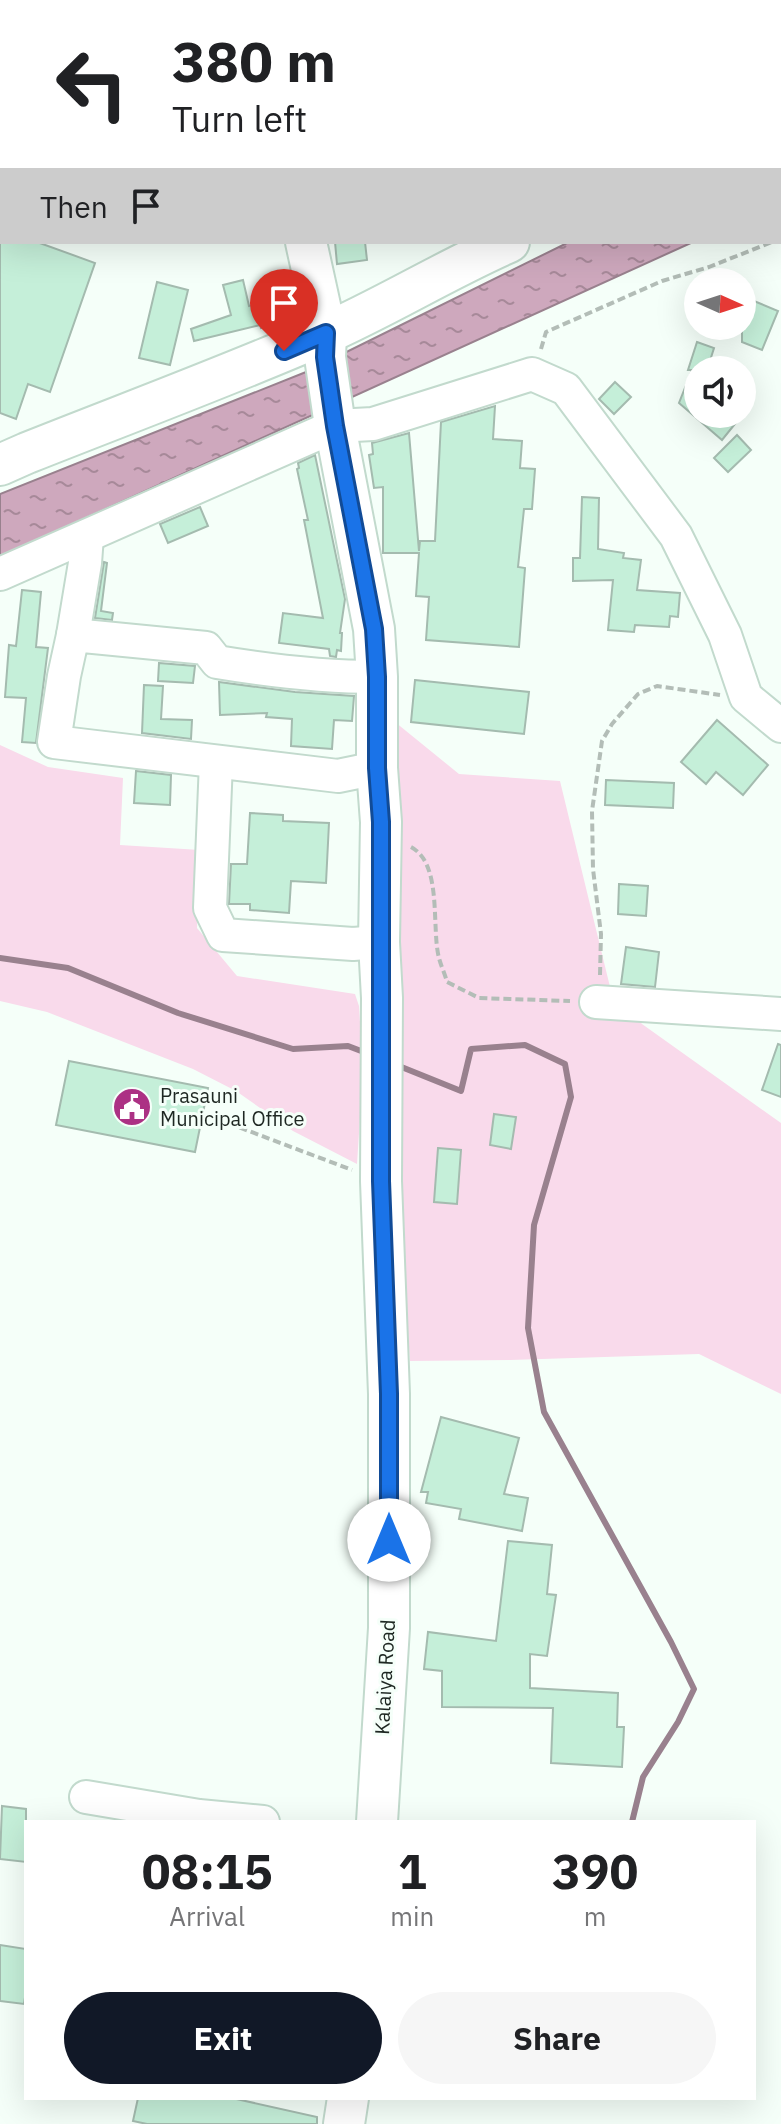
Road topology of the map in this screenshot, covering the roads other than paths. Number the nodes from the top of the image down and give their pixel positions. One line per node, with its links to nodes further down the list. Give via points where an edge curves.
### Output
1 (306, 244): 3 (main road, Kalaiya Road)
2 (504, 244): 3 (main road)
3 (326, 345): 4 (main road, Kalaiya Road); 5 (main road)
4 (335, 426): 6 (street); 9 (main road, Kalaiya Road, via 374,629); 10 (street, via 373,424 532,374 566,389 676,536 725,635 746,697)
5 (0, 465)
6 (87, 536): 7 (street); 8 (street)
7 (0, 574)
8 (73, 635): 9 (street, via 206,648 217,662 267,670); 11 (street, via 54,742)
9 (377, 677): 12 (main road, Kalaiya Road)
10 (781, 726)
11 (216, 762): 12 (street, via 338,776); 13 (street, via 210,908 223,935)
12 (377, 768): 13 (main road, Kalaiya Road)
13 (379, 942): 18 (main road, Kalaiya Road, via 389,1628)
14 (596, 1002): 15 (street)
15 (781, 1014)
16 (86, 1797): 17 (street)
17 (242, 1820)
18 (377, 1820)
19 (348, 2100): 20 (main road)
20 (344, 2124)

